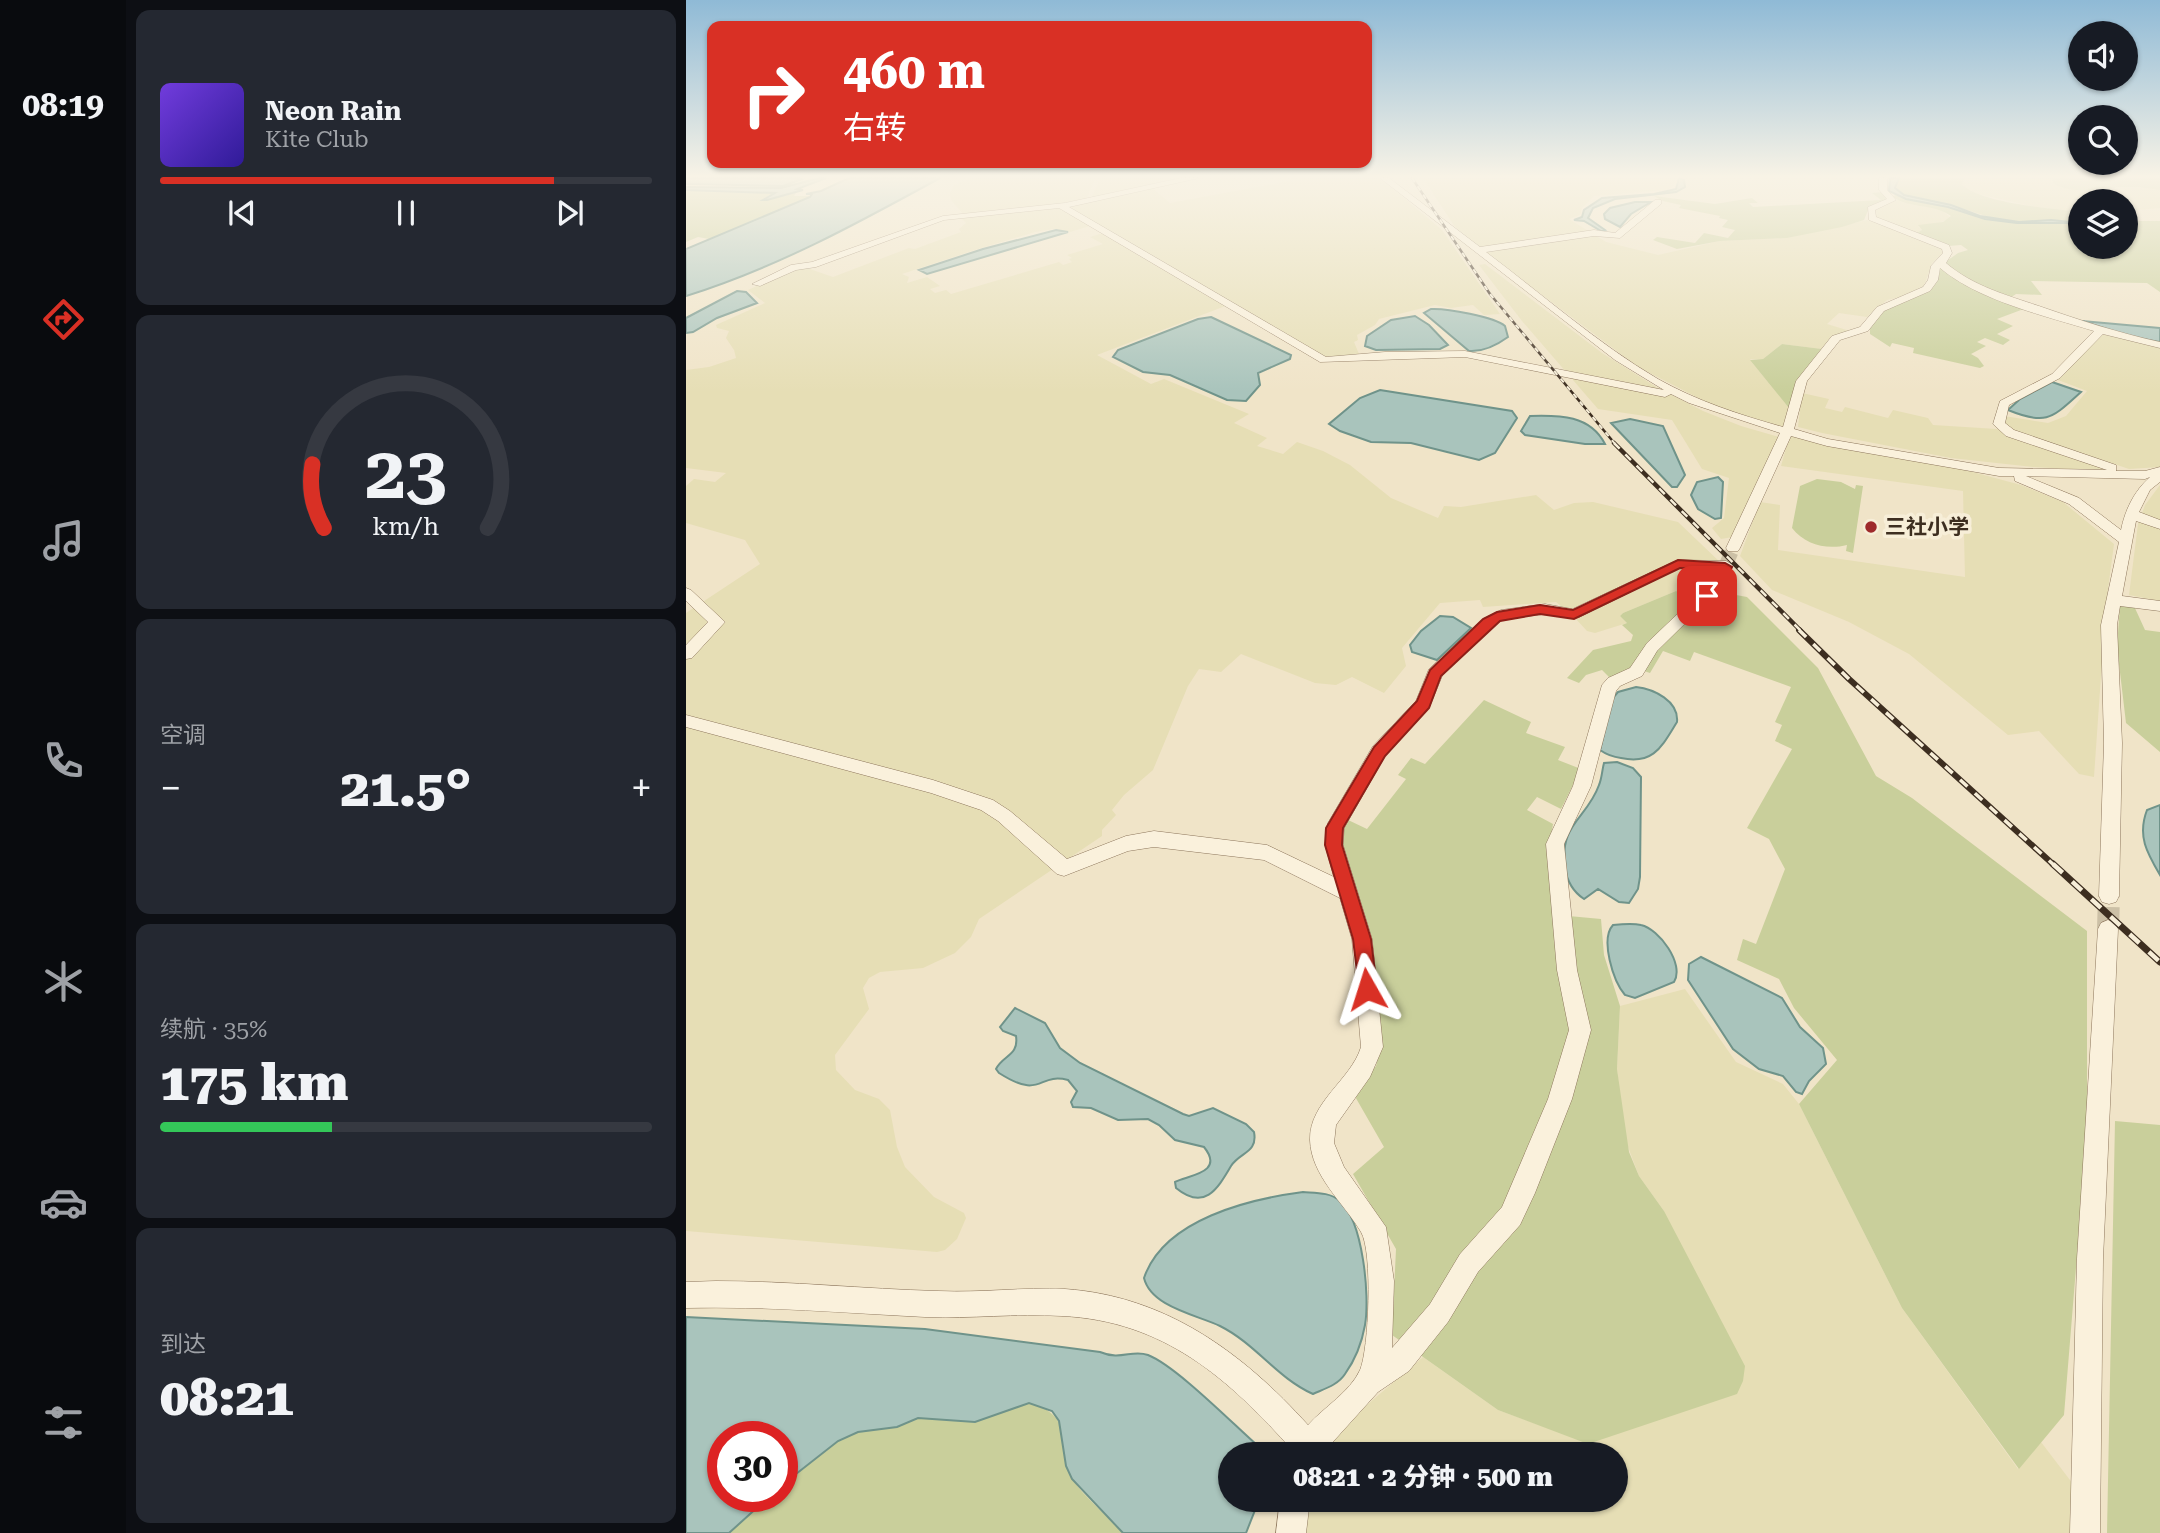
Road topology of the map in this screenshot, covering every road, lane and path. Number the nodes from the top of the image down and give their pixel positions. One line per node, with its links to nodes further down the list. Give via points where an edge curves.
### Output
1 (856, 250): 7 (street, via 794,267)
2 (1139, 250): 10 (street, via 1324,360 1465,354)
3 (1478, 250): 4 (street); 10 (street, via 1619,358)
4 (1481, 250)
5 (1947, 250): 6 (street)
6 (1940, 262): 8 (street, via 1995,295); 11 (street, via 1923,292 1888,303 1864,329 1836,338 1802,381)
7 (757, 284)
8 (2100, 331): 9 (street); 13 (street, via 2056,376 2004,403 1999,424 2010,433)
9 (2160, 345)
10 (1682, 396): 11 (street)
11 (1787, 432): 12 (street); 18 (street)
12 (1999, 472): 13 (street); 17 (street, via 2064,496)
13 (2131, 474): 14 (street)
14 (2160, 474): 15 (street, via 2145,488)
15 (2131, 514): 16 (street); 17 (street)
16 (2160, 525)
17 (2124, 540): 20 (street)
18 (1728, 560): 24 (street, via 1678,564 1574,614 1540,609 1488,622 1435,673 1423,704 1379,751 1340,816 1334,845); 28 (street, via 1707,596 1652,647 1636,671 1608,689 1582,786 1555,844 1567,970 1580,1030 1560,1099 1523,1193 1511,1216 1469,1263 1439,1313 1399,1362)
19 (686, 593): 22 (street, via 717,622)
20 (2113, 600): 21 (street); 25 (street)
21 (2160, 606)
22 (686, 654)
23 (686, 721): 24 (street, via 933,787 987,806 1064,868 1126,844 1154,839 1268,853)
24 (1348, 893): 28 (street, via 1362,939 1372,1048 1367,1064 1330,1115 1322,1142 1332,1169 1377,1237 1380,1321)
25 (2109, 896)
26 (2108, 929): 33 (street, via 2090,1259)
27 (686, 1295): 29 (street, via 774,1294 928,1304 1082,1303 1110,1309 1153,1321 1210,1350 1247,1379)
28 (1369, 1382): 30 (street)
29 (1300, 1442)
30 (1313, 1442)
31 (1294, 1512): 32 (street)
32 (1291, 1533)
33 (2085, 1533)

